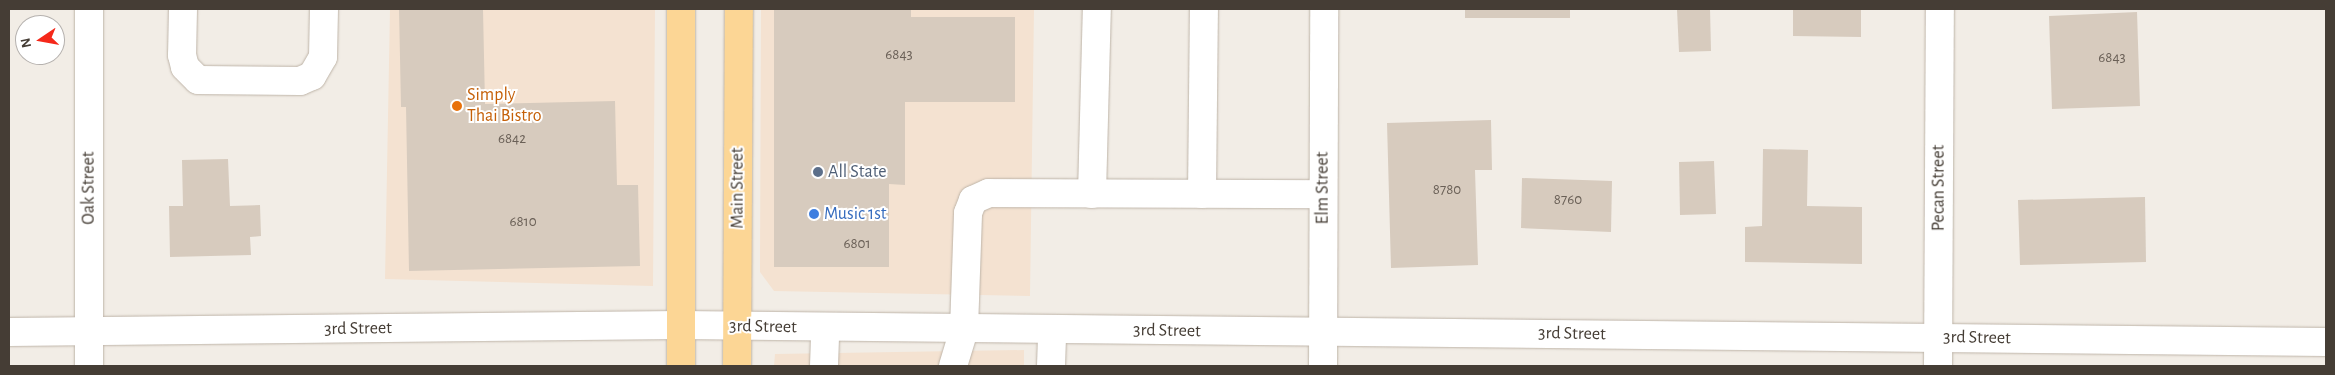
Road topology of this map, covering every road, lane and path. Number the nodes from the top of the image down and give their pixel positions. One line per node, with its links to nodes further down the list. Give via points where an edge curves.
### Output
1 (89, 9): 19 (street, Oak Street)
2 (183, 9): 3 (street, via 182,55 185,67 198,80 290,81 312,76 323,58)
3 (324, 9)
4 (681, 9): 13 (main road)
5 (739, 9): 14 (main road, Main Street)
6 (1097, 9): 10 (street)
7 (1204, 9): 11 (street)
8 (1324, 9): 12 (street, Elm Street)
9 (1940, 9): 21 (street, Pecan Street)
10 (1092, 194): 11 (street); 16 (street, via 989,193 973,200 968,213)
11 (1202, 194): 12 (street)
12 (1323, 194): 20 (street, Elm Street)
13 (680, 326): 14 (street, 3rd Street); 19 (street, 3rd Street); 24 (main road)
14 (737, 327): 15 (street, 3rd Street); 25 (main road, Main Street)
15 (825, 328): 16 (street, 3rd Street); 26 (street)
16 (964, 329): 17 (street, 3rd Street); 27 (street)
17 (1052, 330): 20 (street, 3rd Street); 28 (street)
18 (9, 332): 19 (street, 3rd Street)
19 (88, 332): 23 (street, Oak Street)
20 (1322, 332): 21 (street, 3rd Street); 29 (street, Elm Street)
21 (1938, 338): 22 (street, 3rd Street); 30 (street, Pecan Street)
22 (2326, 342)
23 (89, 366)
24 (681, 366)
25 (737, 366)
26 (824, 366)
27 (953, 366)
28 (1052, 366)
29 (1322, 366)
30 (1938, 366)

